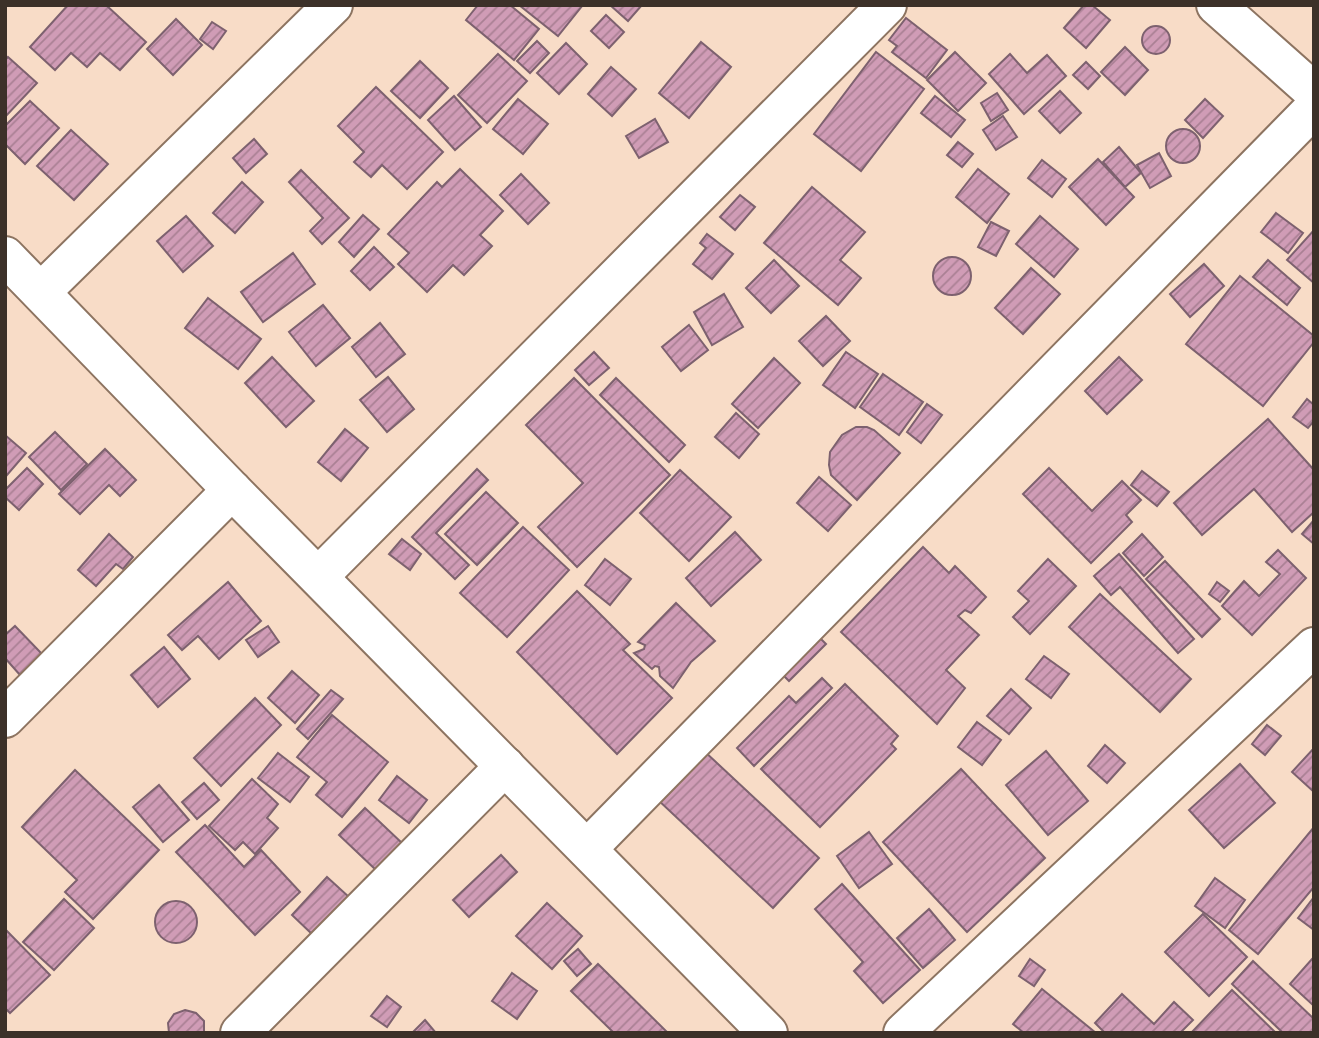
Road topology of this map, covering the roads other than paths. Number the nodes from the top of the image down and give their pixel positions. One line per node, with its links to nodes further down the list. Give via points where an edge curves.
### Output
1 (334, 5): 7 (street)
2 (887, 5): 9 (street)
3 (1216, 5): 4 (street)
4 (1314, 92)
5 (1314, 108): 13 (street)
6 (5, 256): 7 (street)
7 (41, 292): 8 (street)
8 (232, 489): 9 (street); 11 (street)
9 (319, 576): 12 (street)
10 (1314, 647): 16 (street)
11 (5, 718)
12 (505, 765): 13 (street); 14 (street)
13 (587, 849): 15 (street)
14 (240, 1033)
15 (768, 1033)
16 (903, 1033)

